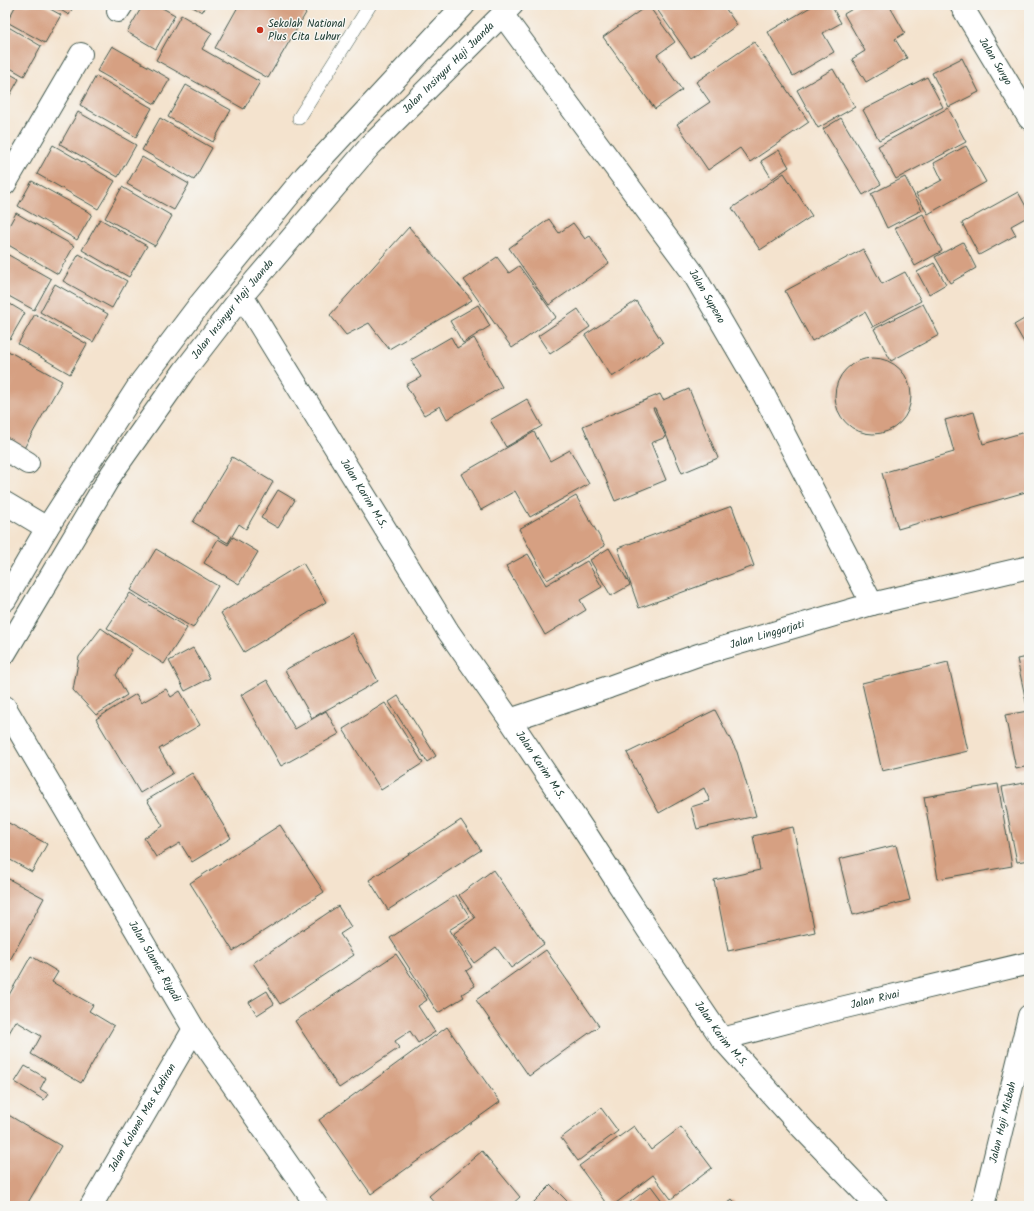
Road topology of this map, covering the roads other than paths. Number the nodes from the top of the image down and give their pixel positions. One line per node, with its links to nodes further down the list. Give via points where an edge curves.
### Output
1 (370, 5): 6 (lane)
2 (961, 5): 7 (street, Jalan Suryo)
3 (456, 7): 13 (street, via 305,176 200,304 141,382)
4 (507, 10): 9 (street, Jalan Insinyur Haji Juanda, via 370,146); 16 (street, Jalan Supeno, via 693,273 764,395)
5 (80, 54): 8 (street)
6 (299, 118)
7 (1029, 118)
8 (5, 184)
9 (242, 296): 17 (street, Jalan Insinyur Haji Juanda, via 184,371 112,473); 19 (street, Jalan Karim M.S., via 448,631)
10 (5, 449): 11 (street)
11 (28, 463)
12 (5, 503): 13 (street)
13 (47, 528): 15 (street)
14 (1029, 567): 16 (street, Jalan Linggarjati)
15 (5, 600)
16 (872, 604): 19 (street, Jalan Linggarjati, via 698,654)
17 (5, 653)
18 (5, 708): 22 (street, Jalan Slamet Riyadi)
19 (510, 720): 23 (street, Jalan Karim M.S.)
20 (1029, 963): 23 (street, Jalan Rivai)
21 (1029, 1016): 27 (street, Jalan Haji Misbah)
22 (194, 1029): 24 (street, Jalan Slamet Riyadi); 25 (street, Jalan Kolonel Mas Kadiran)
23 (722, 1039): 26 (street, Jalan Karim M.S.)
24 (313, 1205)
25 (91, 1206)
26 (876, 1206)
27 (983, 1206)

